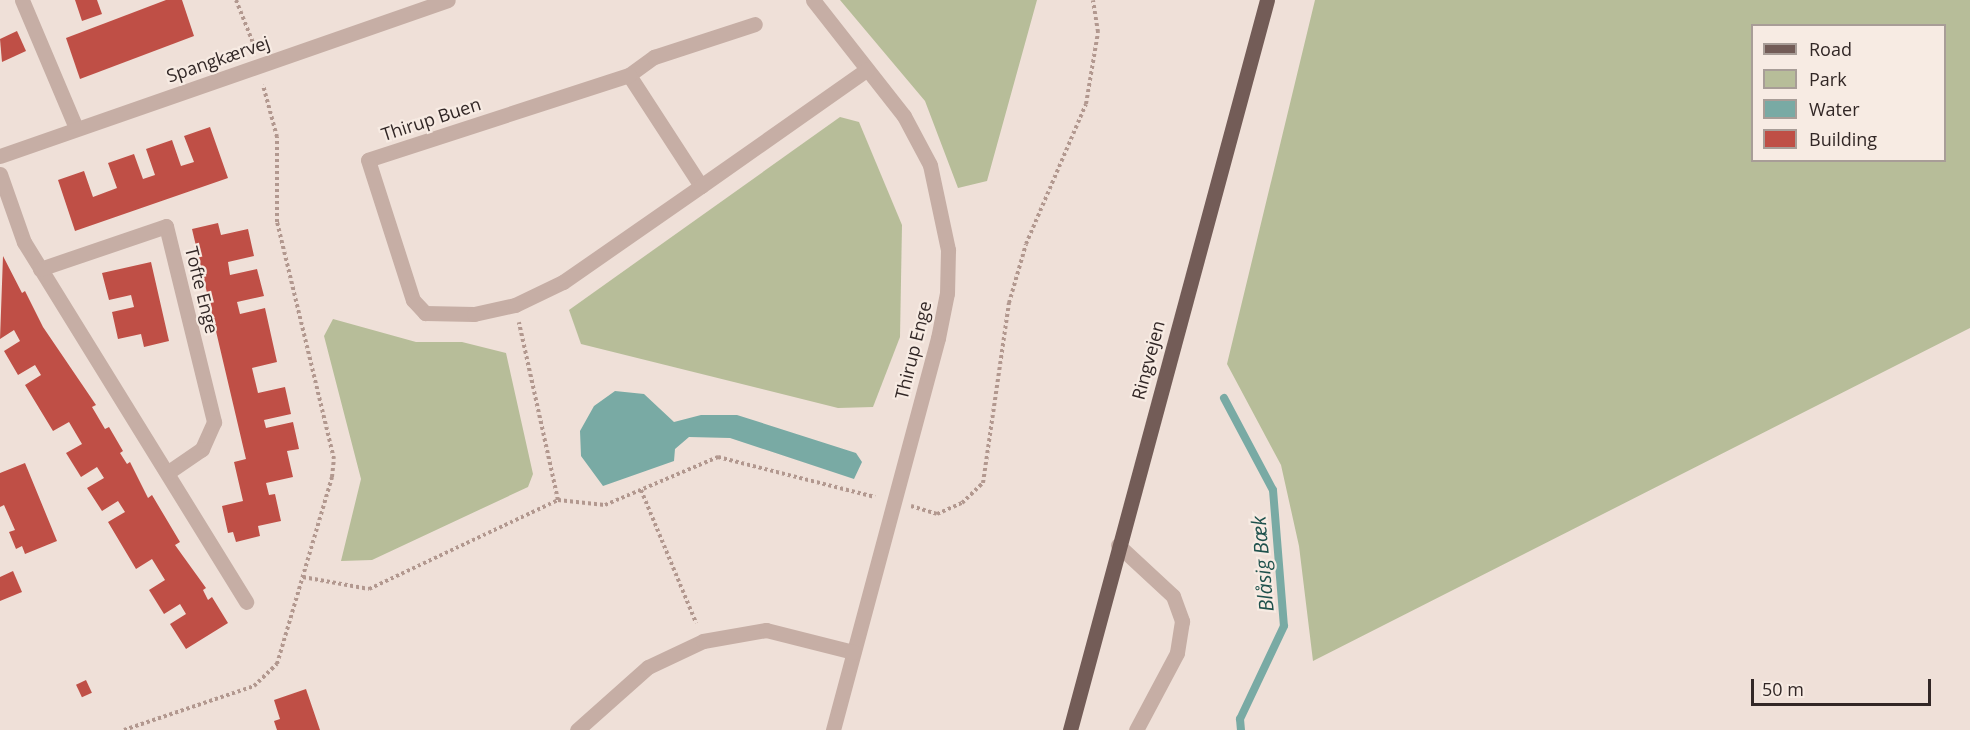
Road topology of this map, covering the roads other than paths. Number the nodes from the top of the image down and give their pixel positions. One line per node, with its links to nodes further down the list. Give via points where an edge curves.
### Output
1 (22, 0): 8 (street)
2 (448, 0): 8 (street, Spangkærvej)
3 (813, 0): 6 (street, Thirup Enge)
4 (1267, 0): 14 (main road, Ringvejen)
5 (755, 24): 7 (street, Thirup Buen, via 654,57)
6 (866, 70): 11 (street); 16 (street, Thirup Enge, via 904,116 930,165 948,250 947,293)
7 (629, 75): 11 (street); 11 (street, Thirup Buen, via 368,160 412,300 425,313 474,314 515,305 563,282)
8 (76, 129): 9 (street, Spangkærvej)
9 (0, 156)
10 (0, 174): 12 (street, via 24,242)
11 (701, 186)
12 (40, 269): 13 (street); 13 (street, Tofte Enge, via 166,226 214,422 202,449)
13 (166, 473): 15 (street)
14 (1118, 545): 19 (main road, Ringvejen); 20 (street, via 1173,596 1182,621 1177,653)
15 (246, 602)
16 (852, 652): 17 (street, via 766,630 703,640 648,667); 18 (street, Thirup Enge)
17 (577, 730)
18 (833, 730)
19 (1070, 730)
20 (1136, 730)

